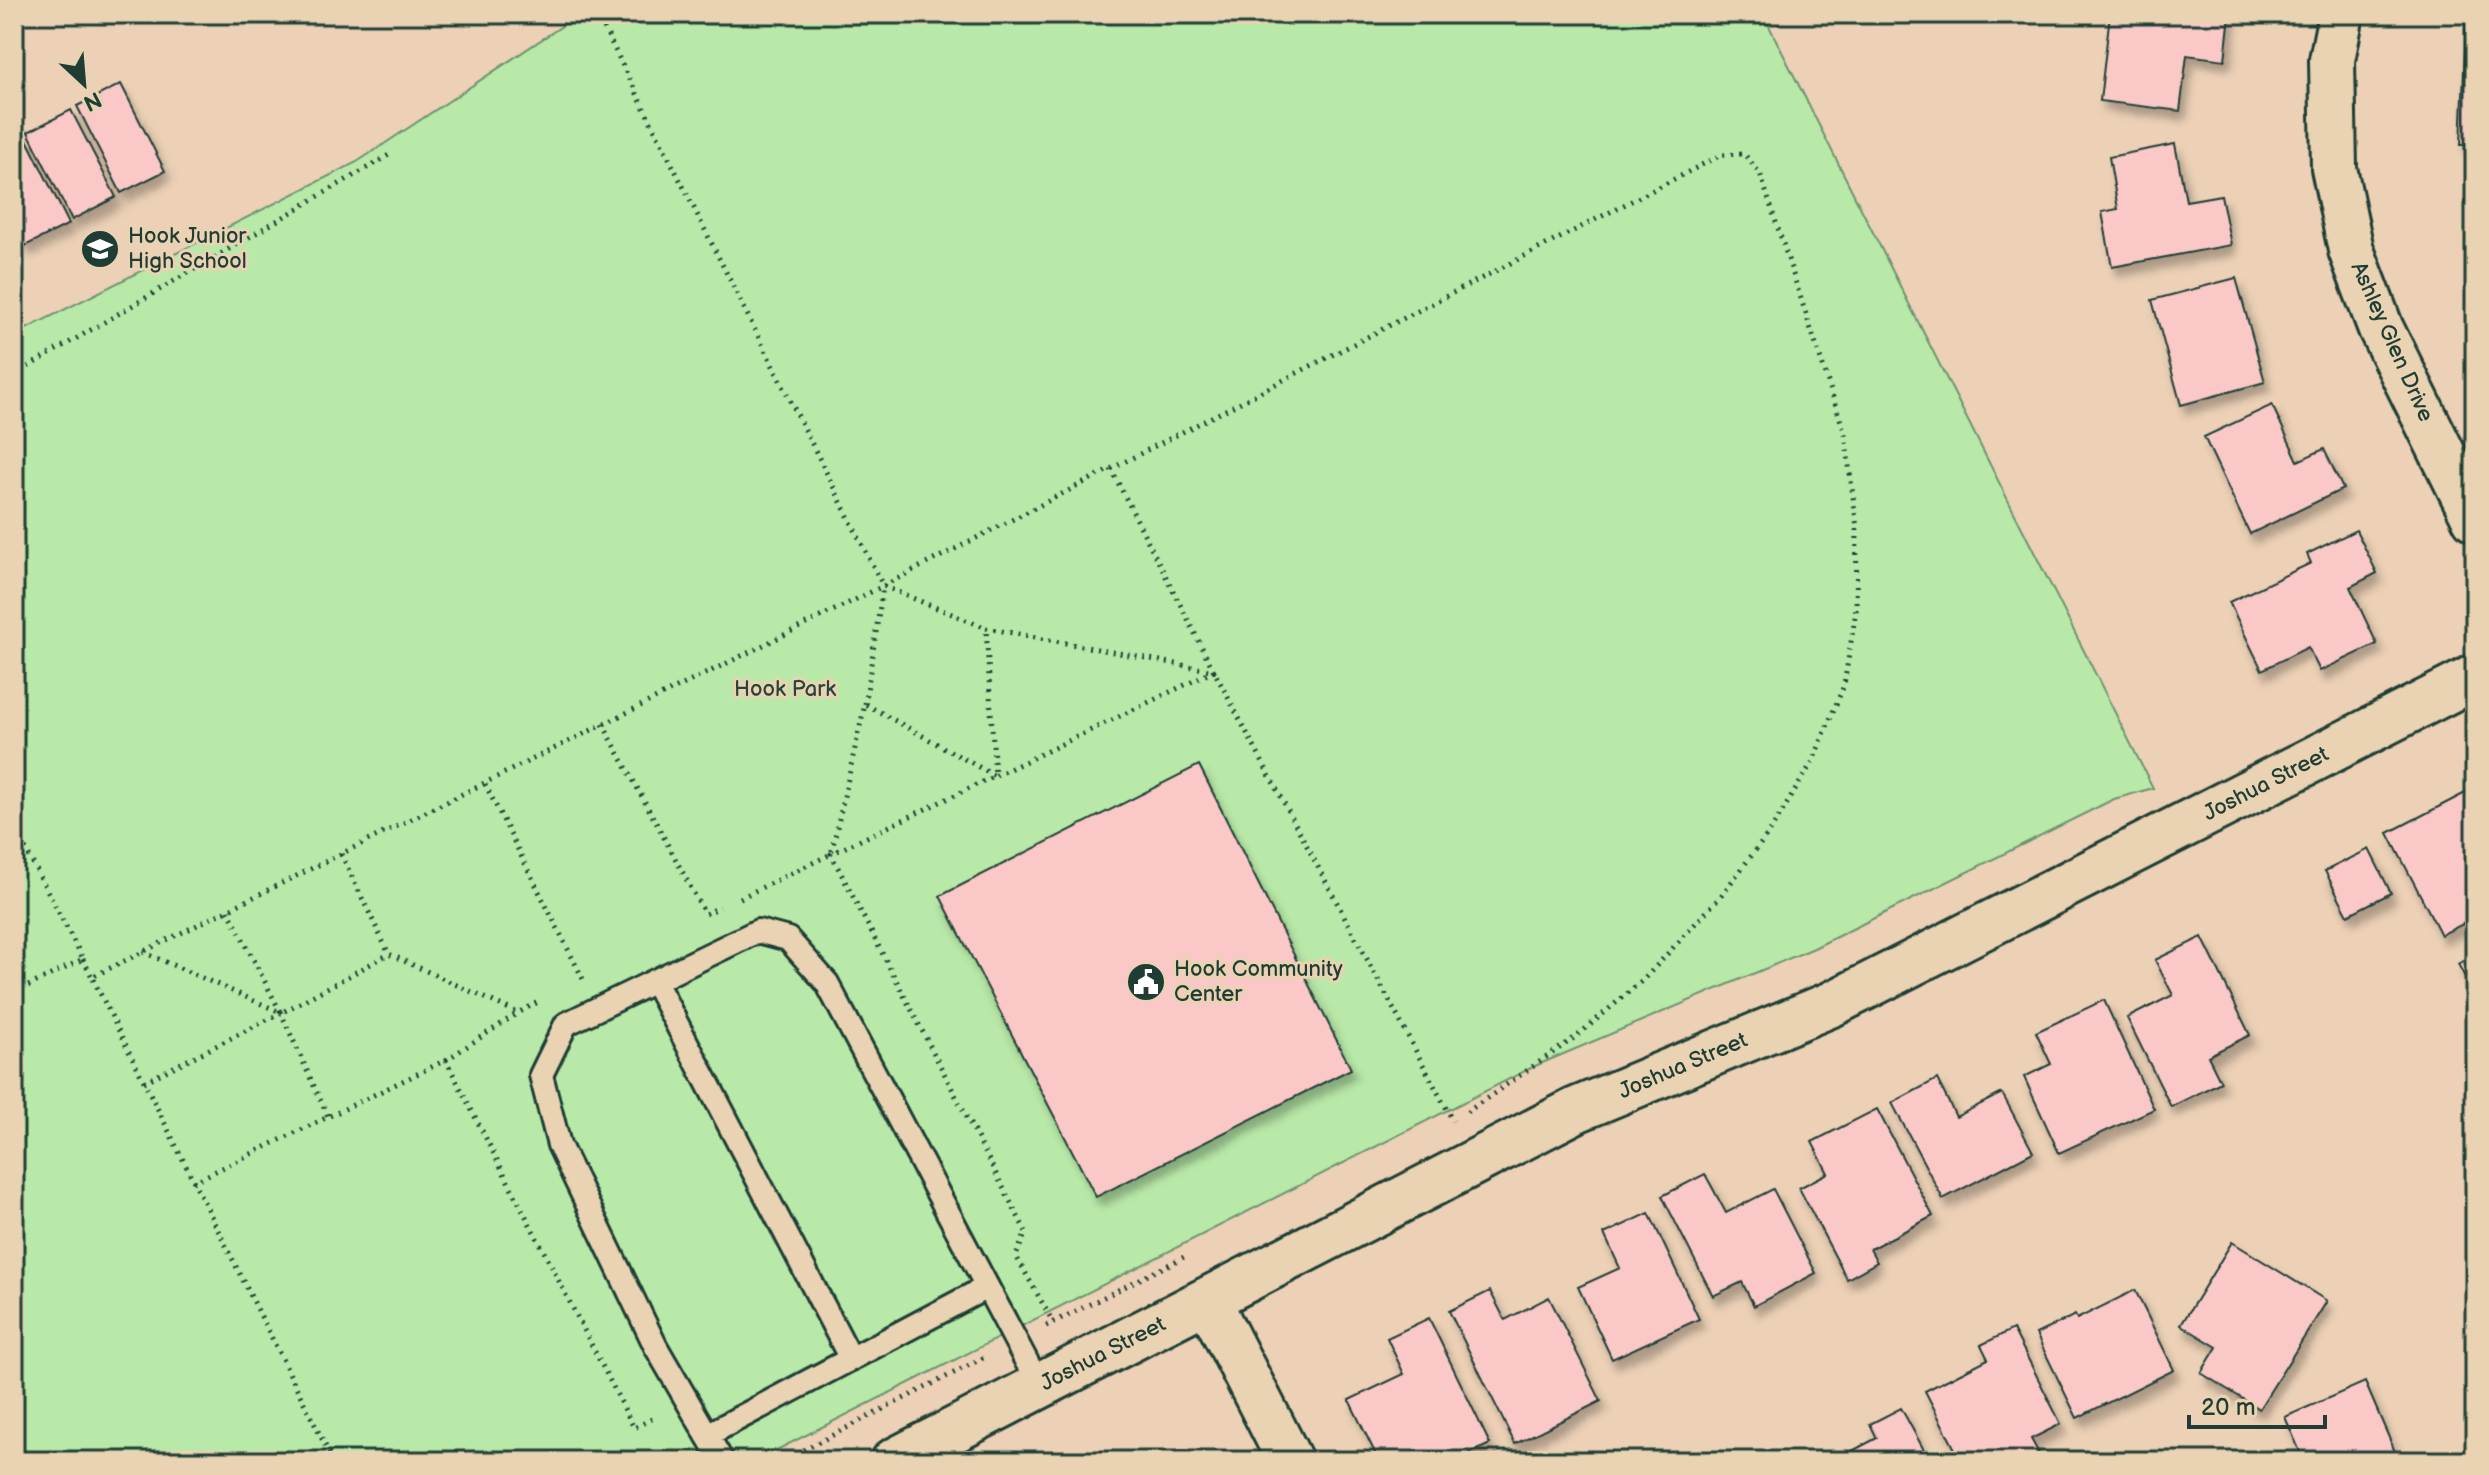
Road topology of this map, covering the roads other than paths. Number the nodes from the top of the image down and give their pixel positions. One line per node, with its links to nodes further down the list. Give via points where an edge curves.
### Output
1 (2341, 14): 2 (street, Ashley Glen Drive, via 2332,60 2334,168 2351,250 2381,329)
2 (2475, 519)
3 (2475, 677): 6 (street, Joshua Street, via 1832,1004 1576,1110)
4 (655, 982): 5 (lane, via 758,931 788,939 827,983); 7 (lane); 9 (lane, via 566,1024 541,1075 559,1145 656,1347)
5 (987, 1287): 7 (lane); 8 (lane)
6 (1208, 1300): 8 (street, Joshua Street); 12 (street)
7 (851, 1359): 9 (lane)
8 (1040, 1387): 11 (street, Joshua Street)
9 (707, 1435): 10 (lane)
10 (722, 1461)
11 (894, 1461)
12 (1290, 1461)

